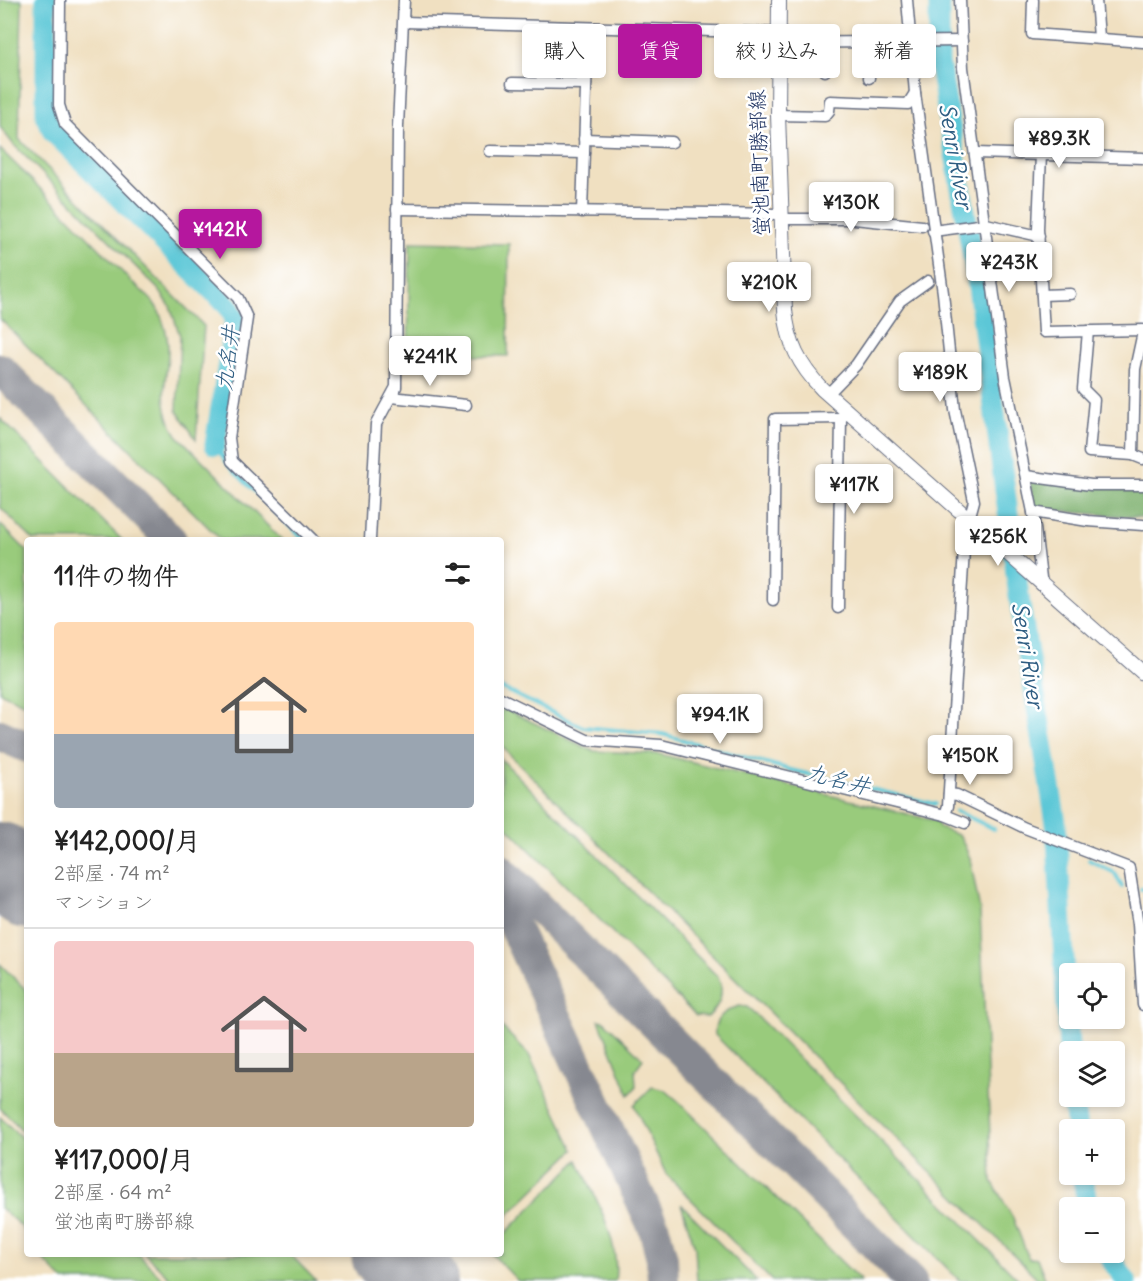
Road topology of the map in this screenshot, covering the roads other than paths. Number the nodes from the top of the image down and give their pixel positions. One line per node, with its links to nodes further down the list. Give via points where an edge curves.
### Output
1 (60, 0): 55 (street, via 59,105 65,124 238,298 247,318 229,438 232,461)
2 (404, 0): 8 (street)
3 (779, 0): 9 (street, 蛍池南町勝部線)
4 (907, 0): 10 (street)
5 (960, 0): 15 (street)
6 (1033, 0): 14 (street, via 1032,34)
7 (1096, 0): 14 (street)
8 (404, 22): 11 (street); 32 (street)
9 (778, 24)
10 (908, 24)
11 (522, 26)
12 (606, 29): 13 (street)
13 (714, 35)
14 (1099, 37): 17 (street)
15 (962, 41): 16 (street); 29 (street)
16 (936, 42)
17 (1143, 42)
18 (586, 78): 22 (street)
19 (778, 78): 24 (street, 蛍池南町勝部線)
20 (913, 78): 23 (street)
21 (512, 83): 22 (street)
22 (586, 84): 25 (street)
23 (915, 93): 24 (street, via 908,104 830,101 825,116); 37 (street)
24 (778, 115): 34 (street, 蛍池南町勝部線)
25 (584, 139): 26 (street); 28 (street)
26 (672, 142)
27 (490, 151): 28 (street)
28 (584, 153): 33 (street)
29 (976, 153): 30 (street); 35 (street)
30 (1041, 154): 31 (street); 38 (street)
31 (1143, 159)
32 (397, 209): 33 (street); 46 (street, via 396,387)
33 (582, 212): 34 (street)
34 (781, 216): 36 (street); 45 (street, 蛍池南町勝部線, via 787,330 799,360)
35 (986, 224): 37 (street); 38 (street); 50 (street, via 1005,377)
36 (922, 226)
37 (933, 231): 53 (street, via 955,410 974,501)
38 (1039, 236): 41 (street)
39 (928, 281): 45 (street, via 900,301 856,365)
40 (1070, 294): 41 (street)
41 (1042, 295): 42 (street, via 1044,332)
42 (1088, 331): 43 (street); 49 (street, via 1083,389 1094,400 1089,452)
43 (1143, 331): 44 (street)
44 (1139, 369): 49 (street)
45 (828, 394): 48 (street, 蛍池南町勝部線)
46 (391, 397): 47 (street); 56 (street, via 376,424)
47 (466, 405)
48 (845, 415): 53 (street, 蛍池南町勝部線); 58 (street, via 775,419); 59 (street)
49 (1138, 457)
50 (1026, 476): 51 (street, via 1091,485); 52 (street)
51 (1143, 485)
52 (1033, 512): 54 (street); 57 (street)
53 (970, 521): 57 (street, 蛍池南町勝部線); 62 (street, via 965,534)
54 (1143, 525)
55 (310, 537)
56 (370, 537)
57 (1039, 583): 60 (street, 蛍池南町勝部線)
58 (772, 600)
59 (838, 608)
60 (1143, 673)
61 (504, 699): 63 (street, via 587,740 661,745)
62 (949, 794): 63 (street); 65 (street, via 1129,868 1138,924)
63 (945, 815): 64 (street)
64 (965, 823)
65 (1143, 1005)

